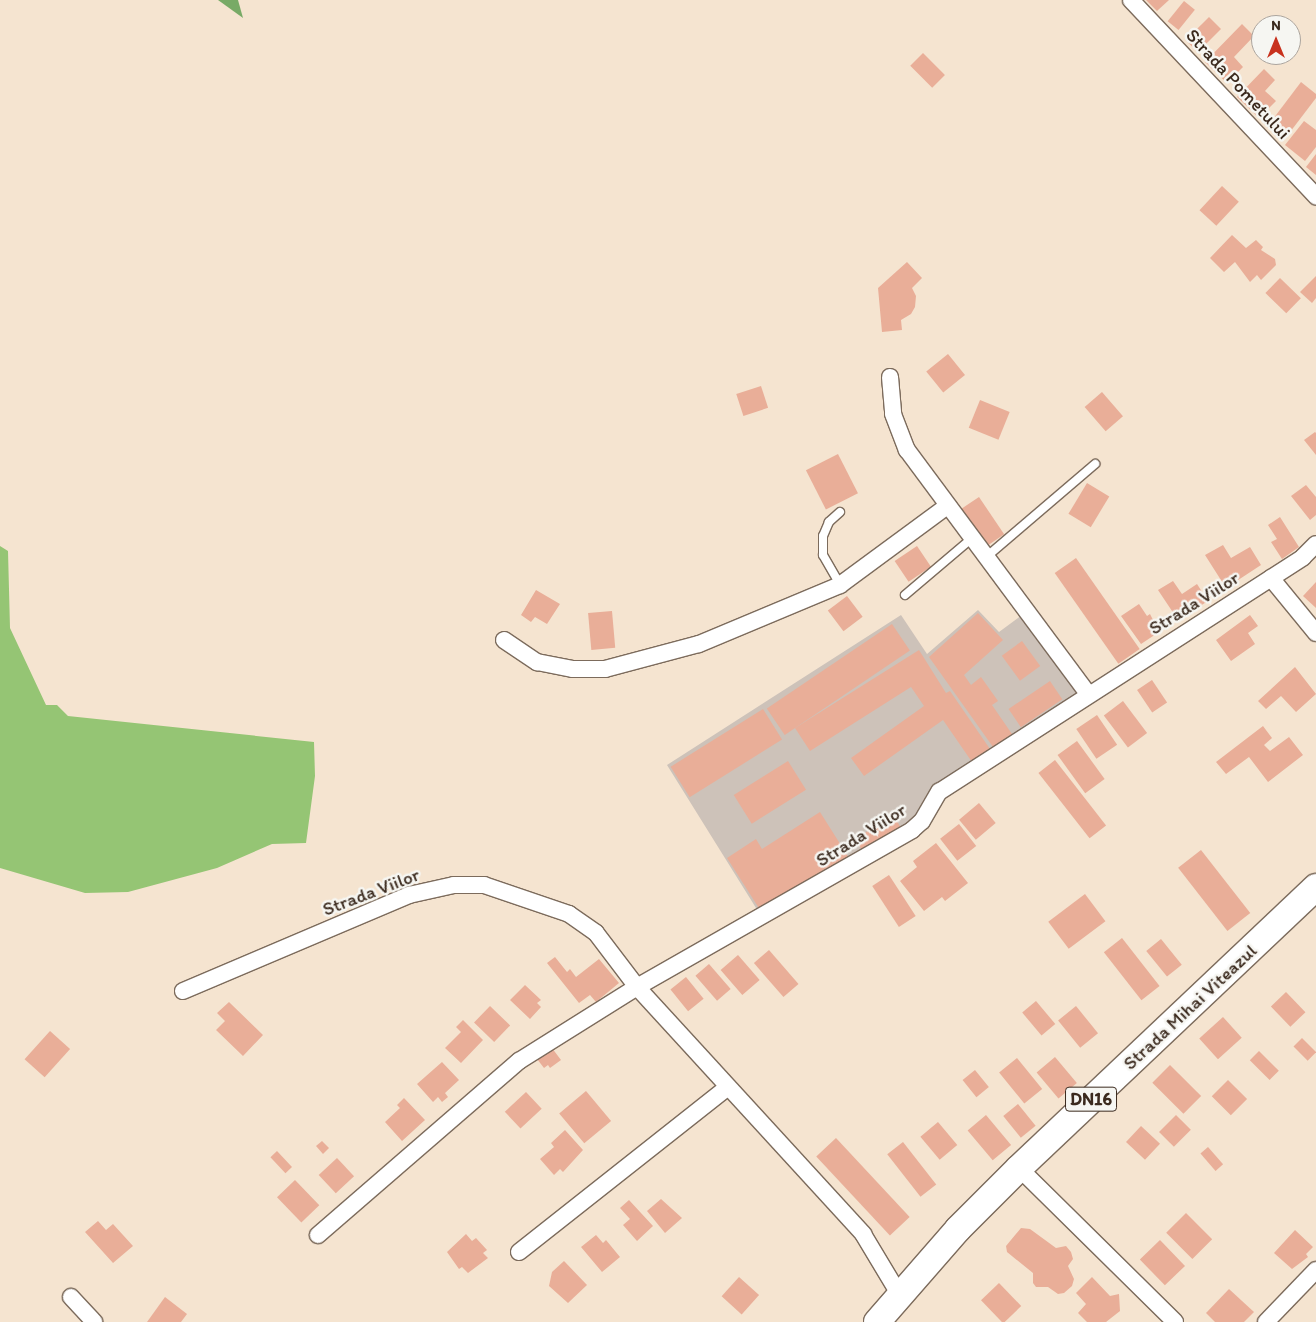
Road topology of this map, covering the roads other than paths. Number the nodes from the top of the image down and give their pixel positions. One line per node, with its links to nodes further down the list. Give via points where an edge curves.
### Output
1 (1131, 0): 2 (street, Strada Pometului)
2 (1316, 196)
3 (890, 377): 5 (street, via 897,430)
4 (1095, 464): 9 (lane)
5 (946, 506): 7 (street); 11 (street)
6 (840, 512): 11 (lane, via 829,522 823,536 823,555)
7 (971, 540): 9 (street); 12 (lane)
8 (1316, 544): 10 (street, Strada Viilor, via 1303,557)
9 (985, 558): 15 (street)
10 (1271, 578): 13 (street); 15 (street, Strada Viilor)
11 (840, 584): 14 (street, via 699,644 605,669 573,669 537,662)
12 (905, 595)
13 (1316, 633)
14 (504, 640)
15 (1088, 694): 17 (street, Strada Viilor, via 939,792 922,821 912,830)
16 (1316, 887): 20 (highway, Strada Mihai Viteazul / DN16)
17 (637, 987): 18 (street, Strada Viilor, via 596,933 569,914 484,884 454,884 409,895); 19 (street, Strada Viilor); 21 (street, Strada Viilor, via 518,1061)
18 (183, 991)
19 (728, 1087): 22 (street); 24 (street, Strada Viilor, via 863,1234)
20 (1019, 1168): 24 (highway, Strada Mihai Viteazul / DN16); 28 (street)
21 (318, 1235)
22 (519, 1252)
23 (1316, 1270): 29 (street)
24 (900, 1294): 27 (highway, Strada Mihai Viteazul / DN16)
25 (70, 1297): 26 (street)
26 (94, 1322)
27 (877, 1322)
28 (1174, 1322)
29 (1266, 1322)

